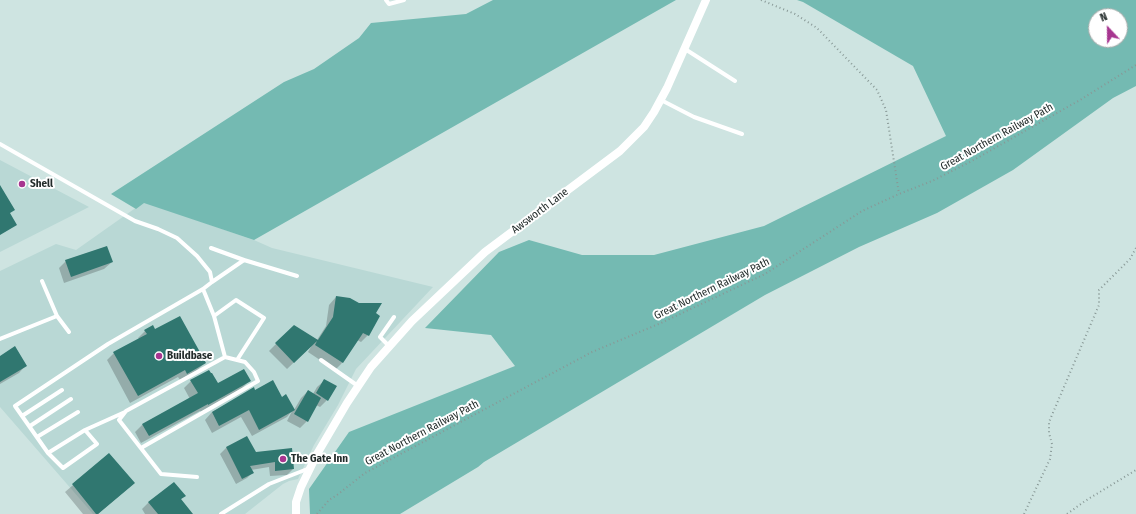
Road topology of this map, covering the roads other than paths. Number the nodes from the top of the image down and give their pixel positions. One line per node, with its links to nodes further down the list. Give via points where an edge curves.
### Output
1 (386, 0): 2 (lane, via 389,4)
2 (404, 0)
3 (706, 0): 4 (street, Awsworth Lane)
4 (685, 49): 5 (lane); 6 (street, Awsworth Lane)
5 (735, 81)
6 (661, 100): 7 (lane, via 694,117); 20 (street, Awsworth Lane, via 644,127 620,151 485,252)
7 (742, 134)
8 (0, 144): 13 (lane, via 134,221 177,238 198,256 210,272)
9 (211, 248): 10 (lane)
10 (244, 260): 11 (lane); 13 (lane)
11 (297, 276)
12 (42, 281): 15 (lane)
13 (212, 282): 14 (lane)
14 (203, 289): 16 (lane); 29 (lane, via 108,344 15,406)
15 (57, 316): 18 (lane); 19 (lane)
16 (214, 316): 21 (lane); 22 (lane, via 236,300 264,318)
17 (394, 317): 20 (lane, via 380,337)
18 (69, 332)
19 (0, 340)
20 (389, 346): 24 (street, Awsworth Lane)
21 (225, 357): 22 (lane); 27 (lane)
22 (237, 360): 33 (lane, via 245,362 258,381)
23 (321, 360): 24 (lane)
24 (358, 386): 35 (street, Awsworth Lane)
25 (62, 390): 29 (lane)
26 (71, 399): 30 (lane)
27 (126, 411): 31 (lane); 33 (lane, via 119,420)
28 (78, 412): 32 (lane)
29 (22, 416): 30 (lane)
30 (30, 426): 32 (lane)
31 (85, 430): 34 (lane); 34 (lane, via 97,444 63,468)
32 (37, 437): 34 (lane)
33 (141, 448): 36 (lane, via 161,474)
34 (48, 453)
35 (310, 468): 37 (lane, via 269,484); 38 (street, Awsworth Lane, via 296,502)
36 (197, 477)
37 (221, 514)
38 (296, 514)

